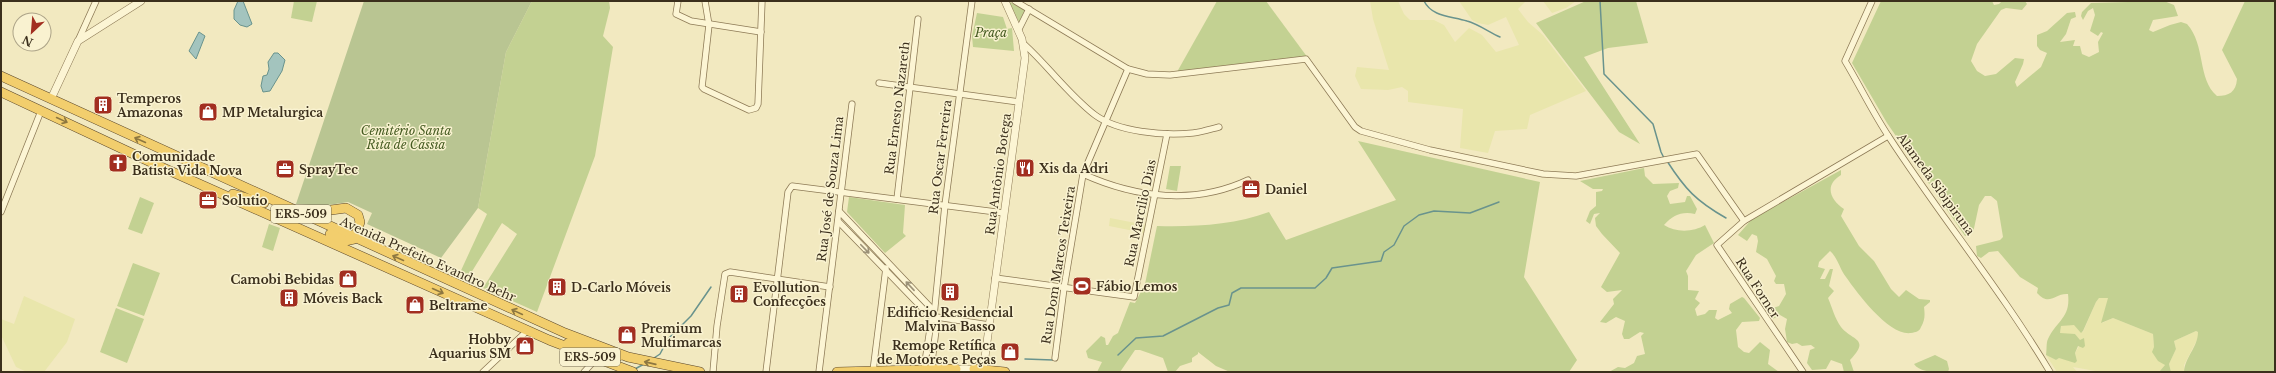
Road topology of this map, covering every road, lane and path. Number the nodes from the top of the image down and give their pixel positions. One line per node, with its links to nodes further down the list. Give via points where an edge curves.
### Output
1 (96, 1): 15 (street)
2 (141, 1): 15 (street)
3 (678, 1): 12 (street, via 676,10 679,17)
4 (705, 1): 12 (street)
5 (762, 1): 14 (street)
6 (972, 1): 22 (street, Rua Oscar Ferreira)
7 (1005, 1): 13 (street, Rua Antônio Botega)
8 (1015, 1): 10 (street)
9 (1872, 1): 30 (street, Alameda Sibipiruna, via 1845,61)
10 (1029, 9): 13 (street); 17 (street)
11 (918, 19): 20 (street, Rua Ernesto Nazareth)
12 (709, 25): 14 (street); 14 (street, via 702,86 749,110 756,108 758,104)
13 (1019, 29): 16 (street, Rua Antônio Botega)
14 (761, 32)
15 (78, 41): 23 (street)
16 (1025, 45): 24 (street, Rua Antônio Botega); 27 (street, via 1085,106)
17 (1128, 69): 27 (street, Rua Dom Marcos Teixeira); 43 (street, via 1147,74 1170,75 1306,59 1355,127 1361,131 1430,150 1543,174 1576,176 1697,154)
18 (1, 77): 23 (highway, Avenida Prefeito Evandro Behr / ERS-509)
19 (879, 83): 20 (street)
20 (910, 87): 22 (street); 36 (street, Rua Ernesto Nazareth)
21 (2, 94): 26 (highway, Avenida Prefeito Evandro Behr / ERS-509)
22 (959, 94): 24 (street); 37 (street, Rua Oscar Ferreira)
23 (51, 99): 38 (highway, Avenida Prefeito Evandro Behr / ERS-509, one-way to 23)
24 (1019, 102): 41 (street, Rua Antônio Botega)
25 (852, 104): 34 (street, Rua José de Souza Lima)
26 (41, 111): 33 (highway, Avenida Prefeito Evandro Behr / ERS-509, one-way to 33); 40 (street)
27 (1105, 121): 29 (street, via 1141,131); 31 (street, Rua Dom Marcos Teixeira)
28 (1219, 127): 29 (street, via 1193,133)
29 (1167, 134): 35 (street, Rua Marcilio Dias)
30 (1888, 136): 43 (street); 72 (street, Alameda Sibipiruna, via 1970,250)
31 (1083, 174): 35 (street, via 1127,190); 50 (street, Rua Dom Marcos Teixeira)
32 (1248, 180): 35 (street, via 1202,195)
33 (211, 188): 44 (highway, via 260,201 345,241); 53 (highway, Avenida Prefeito Evandro Behr / ERS-509, one-way to 53)
34 (841, 192): 36 (street); 39 (street, Rua José de Souza Lima); 48 (street, via 794,185 790,187)
35 (1155, 195): 50 (street, Rua Marcilio Dias, via 1134,297)
36 (897, 199): 37 (street)
37 (945, 206): 41 (street); 51 (street, Rua Oscar Ferreira)
38 (293, 211): 44 (highway, Avenida Prefeito Evandro Behr / ERS-509); 44 (highway, via 316,212 339,208 350,210 358,215 360,222)
39 (839, 211): 42 (street, Rua José de Souza Lima); 45 (street)
40 (1, 212)
41 (1004, 213): 47 (street, Rua Antônio Botega)
42 (838, 221): 46 (street, one-way to 46); 49 (street, Rua José de Souza Lima)
43 (1744, 221): 71 (street, Rua Forner, via 1717,245)
44 (354, 239): 55 (highway, Avenida Prefeito Evandro Behr / ERS-509, one-way to 44, via 541,323)
45 (887, 261): 46 (street); 51 (street, one-way to 45, via 932,309)
46 (886, 270): 51 (street, via 930,316); 60 (street)
47 (995, 278): 50 (street); 52 (street, Rua Antônio Botega)
48 (778, 279): 49 (street); 66 (street, via 730,272 725,274); 67 (street)
49 (830, 287): 68 (street, Rua José de Souza Lima)
50 (1064, 288): 56 (street, Rua Dom Marcos Teixeira)
51 (934, 316): 52 (street); 58 (street, Rua Oscar Ferreira, via 937,322)
52 (989, 325): 61 (street, Rua Antônio Botega, via 985,354)
53 (527, 331): 54 (highway, Avenida Prefeito Evandro Behr / ERS-509); 62 (street)
54 (564, 347): 55 (highway, via 566,343 570,343 606,356); 57 (highway, Avenida Prefeito Evandro Behr / ERS-509)
55 (628, 357): 65 (highway, Avenida Prefeito Evandro Behr / ERS-509, one-way to 55)
56 (1055, 358)
57 (596, 359): 63 (street); 64 (highway, Avenida Prefeito Evandro Behr / ERS-509)
58 (928, 369): 59 (highway); 60 (highway)
59 (955, 370): 61 (street)
60 (873, 371): 69 (highway)
61 (979, 371): 70 (highway)
62 (483, 372)
63 (584, 372)
64 (633, 372)
65 (700, 372)
66 (713, 372)
67 (766, 372)
68 (819, 372)
69 (837, 372)
70 (1005, 372)
71 (1803, 372)
72 (2050, 372)

